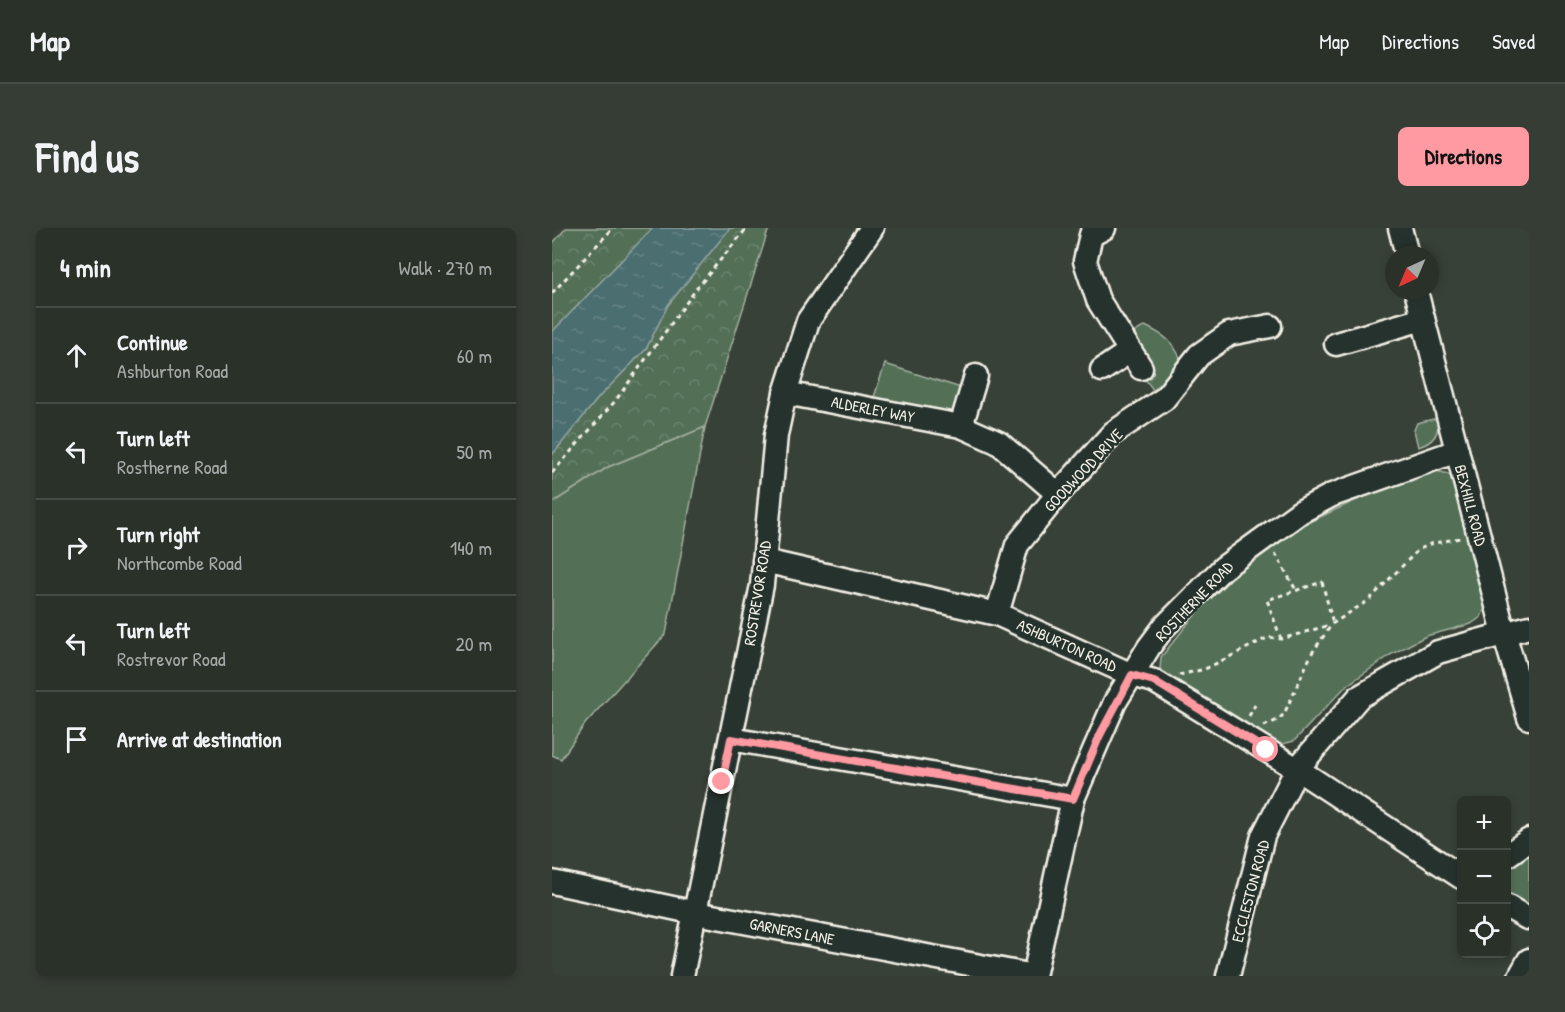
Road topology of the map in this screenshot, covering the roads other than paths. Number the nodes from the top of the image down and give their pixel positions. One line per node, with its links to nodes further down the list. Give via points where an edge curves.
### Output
1 (872, 228): 11 (street, ROSTREVOR ROAD, via 808,321)
2 (1104, 228): 9 (street, via 1091,235 1084,261 1098,300 1135,360)
3 (1400, 228): 4 (street)
4 (1405, 246)
5 (1418, 300): 6 (street, BEXHILL ROAD)
6 (1423, 319): 8 (street); 13 (street, BEXHILL ROAD)
7 (1270, 326): 14 (street, GOODWOOD DRIVE, via 1228,334 1199,355 1164,399 1113,433)
8 (1336, 344)
9 (1102, 370)
10 (976, 376): 12 (street)
11 (785, 393): 12 (street, ALDERLEY WAY); 15 (street, ROSTREVOR ROAD, via 776,435)
12 (960, 426): 14 (street, ALDERLEY WAY, via 999,443)
13 (1457, 451): 18 (street, BEXHILL ROAD); 19 (street, ROSTHERNE ROAD, via 1332,495 1300,512 1223,568 1179,611)
14 (1058, 494): 16 (street, GOODWOOD DRIVE, via 1017,545)
15 (764, 561): 16 (street, ASHBURTON ROAD); 21 (street, ROSTREVOR ROAD)
16 (997, 614): 19 (street, ASHBURTON ROAD)
17 (1529, 627): 18 (street, ECCLESTON ROAD)
18 (1504, 633): 20 (street, BEXHILL ROAD); 22 (street, ECCLESTON ROAD, via 1438,652 1359,698)
19 (1132, 675): 22 (street, ASHBURTON ROAD, via 1154,681); 23 (street, ROSTHERNE ROAD, via 1105,724)
20 (1529, 718)
21 (731, 739): 23 (street); 29 (street, ROSTREVOR ROAD)
22 (1297, 770): 26 (street, ASHBURTON ROAD); 34 (street, ECCLESTON ROAD, via 1263,836)
23 (1073, 799): 33 (street, ROSTHERNE ROAD)
24 (1529, 840): 25 (street)
25 (1511, 853)
26 (1457, 874)
27 (552, 882): 29 (street, GARNERS LANE)
28 (1511, 909): 30 (street)
29 (696, 913): 32 (street, ROSTREVOR ROAD); 33 (street, GARNERS LANE)
30 (1527, 918)
31 (1529, 960): 35 (street)
32 (682, 976)
33 (1034, 976)
34 (1228, 976)
35 (1520, 976)

